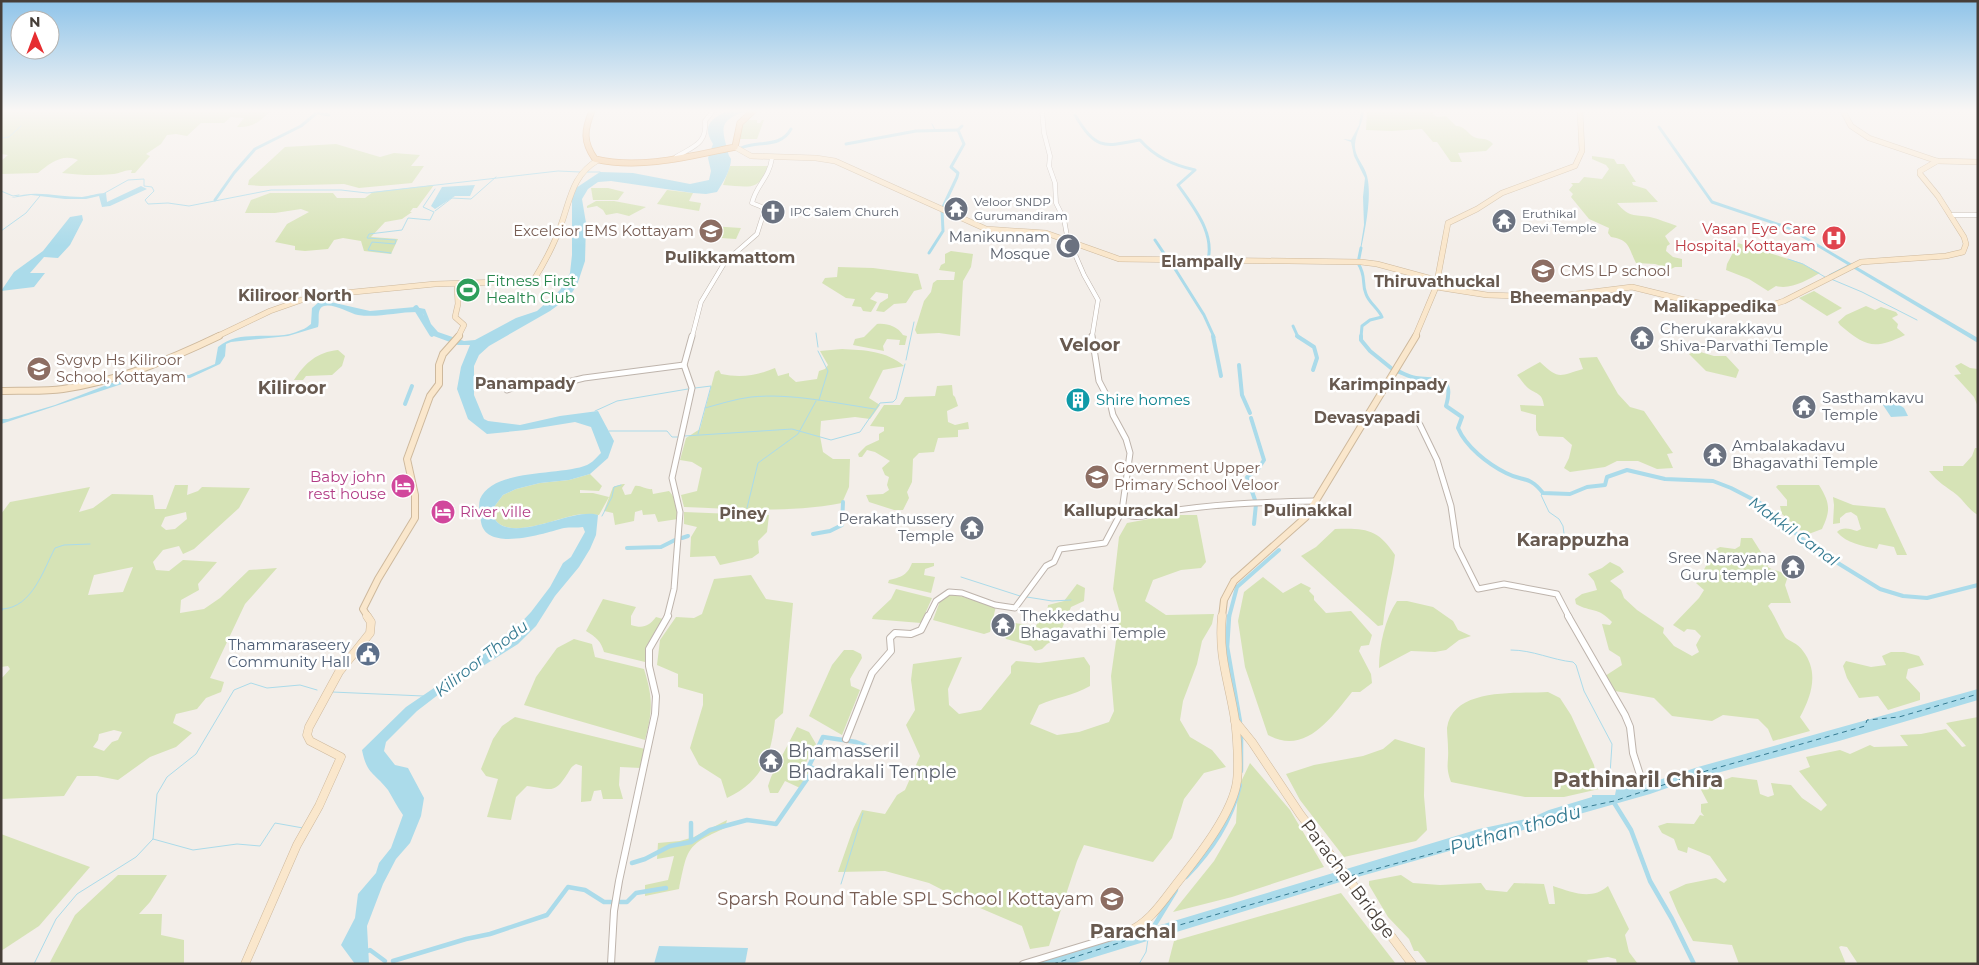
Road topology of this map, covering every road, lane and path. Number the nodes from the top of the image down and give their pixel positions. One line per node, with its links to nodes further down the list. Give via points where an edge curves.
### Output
1 (593, 156): 9 (main road)
2 (682, 156): 7 (main road)
3 (751, 156): 8 (main road)
4 (1050, 156): 14 (street, via 1055,197)
5 (1580, 156): 16 (main road, via 1575,166 1563,172 1505,191 1451,220 1446,229)
6 (1922, 156): 10 (main road)
7 (676, 157): 9 (main road, via 645,161)
8 (772, 158): 14 (main road, via 835,161 986,229 1045,233); 19 (street, via 766,178 754,193 752,203 764,212 757,234 725,262 710,286 698,309)
9 (598, 160): 17 (main road, via 583,172 569,194 562,222 533,281)
10 (1937, 161): 11 (main road); 13 (main road, via 1920,174)
11 (1978, 162)
12 (1978, 214): 13 (street)
13 (1950, 215): 18 (main road, via 1966,242 1962,253 1867,262 1784,301 1753,311 1693,302 1632,287 1552,297 1487,295)
14 (1069, 240): 15 (main road, via 1119,259); 24 (street, via 1098,300 1091,346 1099,381 1129,449)
15 (1208, 260): 16 (main road, via 1359,262)
16 (1436, 280): 18 (main road)
17 (457, 285): 21 (main road, via 435,284 313,296 270,311 179,355 128,374 62,389); 29 (main road, via 455,317 464,325 443,354 439,365 439,384 430,396 407,459 415,495 415,518 363,609 371,622 370,633 328,688 307,732 310,740 341,757 297,845)
18 (1436, 287): 22 (main road, via 1419,331)
19 (684, 365): 20 (street, via 556,385 528,382); 30 (street, via 692,388 672,478 680,512 674,589 668,615 648,654 656,694 655,717 619,881)
20 (507, 390)
21 (1, 391)
22 (1366, 417): 23 (main road); 27 (street, via 1413,420 1420,425 1437,460 1451,506 1457,547 1478,590 1504,584 1557,594 1625,715 1630,727 1632,753)
23 (1315, 501): 24 (street, via 1192,507 1137,517); 25 (main road, via 1301,522 1234,581 1225,596 1220,638)
24 (1122, 511): 26 (street, via 1105,543 1060,549 1054,562 1046,566 1015,608 949,592 936,601 921,630 911,634 895,633 890,638 891,651 872,674)
25 (1235, 721): 28 (main road, via 1237,781 1216,831 1145,923); 32 (main road, Parachal Bridge)
26 (846, 739)
27 (1642, 781)
28 (1125, 933): 31 (street)
29 (245, 964)
30 (611, 964)
31 (1023, 964)
32 (1412, 964)

